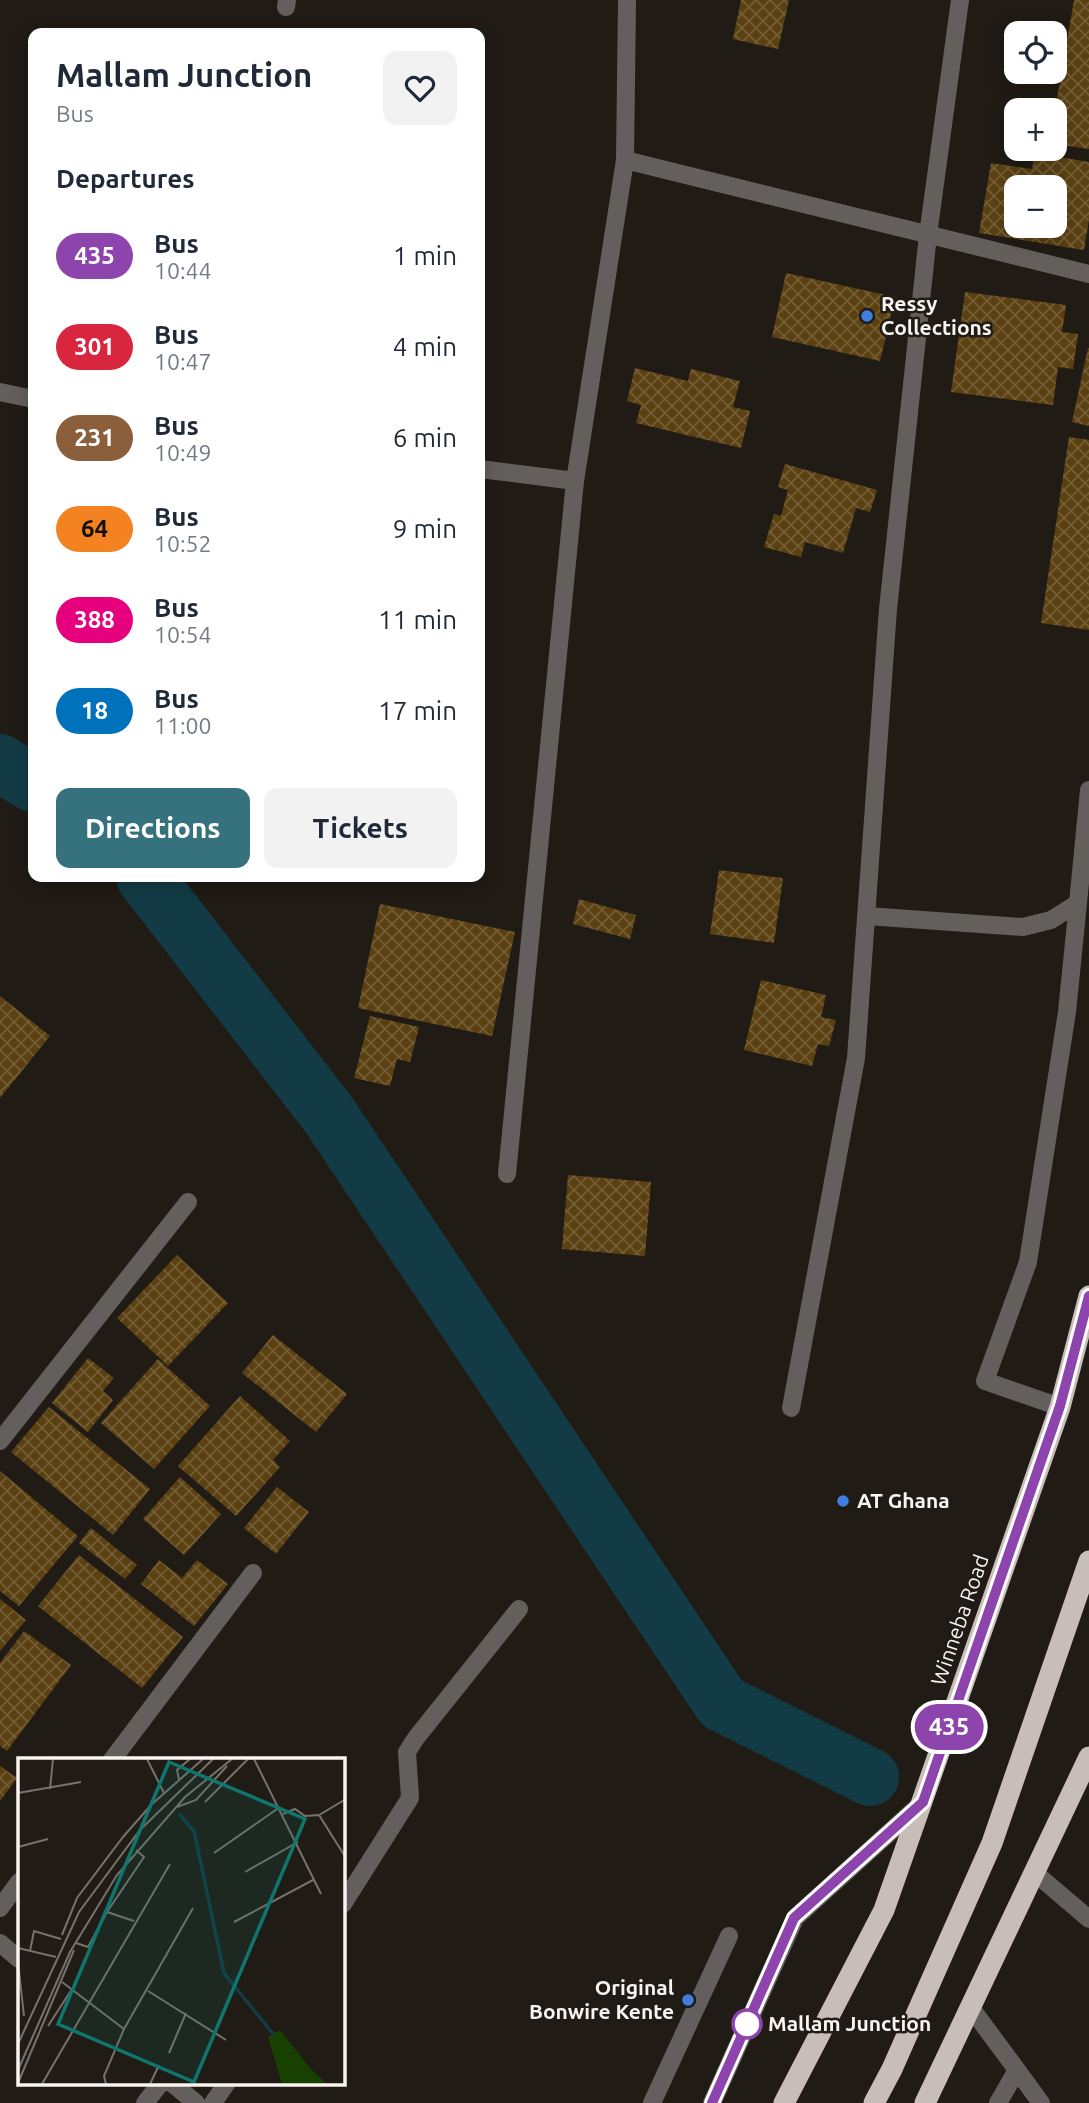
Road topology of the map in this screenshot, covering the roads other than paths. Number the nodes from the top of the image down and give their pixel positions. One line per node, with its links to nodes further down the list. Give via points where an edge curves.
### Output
1 (627, 0): 3 (street)
2 (960, 0): 4 (street)
3 (625, 160): 4 (street); 9 (street)
4 (928, 235): 5 (street); 12 (street, via 888,609)
5 (1089, 274)
6 (0, 392): 7 (street)
7 (28, 398)
8 (485, 470): 9 (street)
9 (575, 481): 13 (street)
10 (1089, 790): 11 (street)
11 (1078, 903): 12 (street, via 1051,920 1023,927); 16 (street, via 1067,1012 1028,1262 985,1381)
12 (867, 916): 17 (street, via 856,1058)
13 (507, 1174)
14 (188, 1202): 18 (street)
15 (1089, 1296): 16 (highway, Winneba Road)
16 (1060, 1406): 24 (highway, Winneba Road)
17 (791, 1408)
18 (0, 1441)
19 (1089, 1561): 44 (highway, via 992,1843)
20 (253, 1573): 22 (street)
21 (519, 1609): 27 (street, via 407,1752 410,1798)
22 (114, 1758)
23 (1089, 1758): 25 (highway)
24 (923, 1802): 42 (street, via 794,1918); 43 (highway, Winneba Road, via 884,1910)
25 (1035, 1873): 29 (street); 33 (highway)
26 (18, 1883): 28 (street)
27 (345, 1901)
28 (0, 1908)
29 (1089, 1919)
30 (729, 1936): 41 (street)
31 (0, 1943): 32 (street)
32 (18, 1958)
33 (971, 2008): 34 (street); 45 (highway)
34 (1017, 2070): 46 (street); 47 (street)
35 (158, 2086): 38 (street)
36 (175, 2086): 39 (street)
37 (225, 2086): 40 (street)
38 (145, 2103)
39 (195, 2103)
40 (213, 2103)
41 (652, 2103)
42 (712, 2103)
43 (783, 2103)
44 (874, 2103)
45 (925, 2103)
46 (998, 2103)
47 (1041, 2103)

